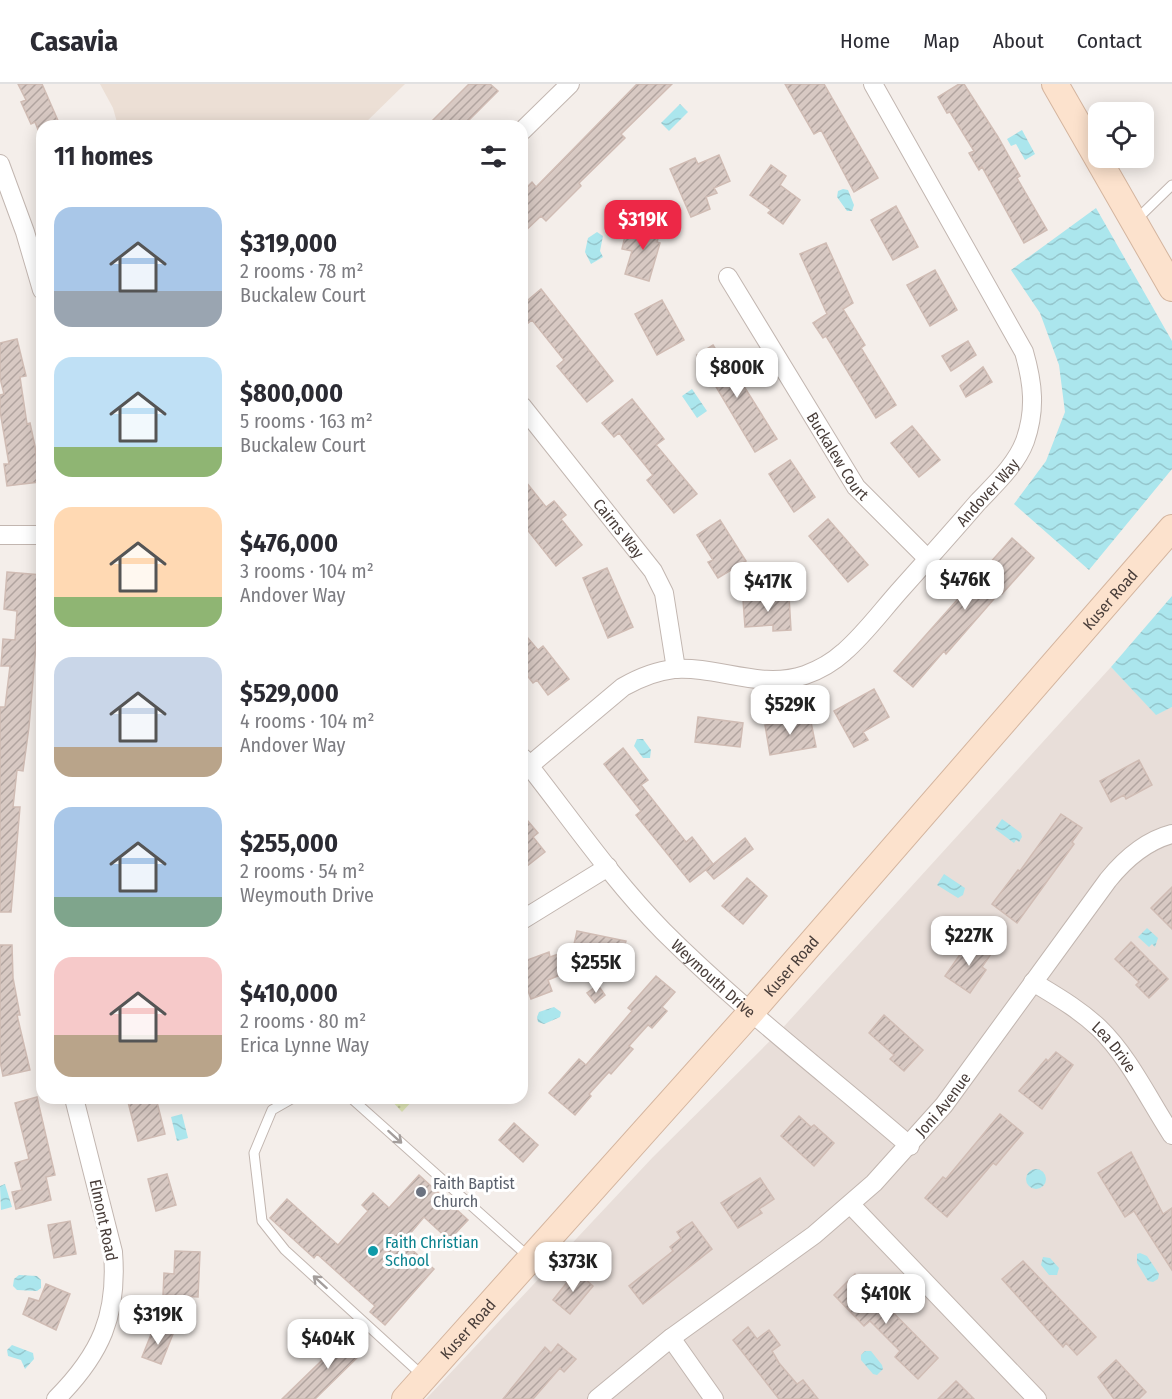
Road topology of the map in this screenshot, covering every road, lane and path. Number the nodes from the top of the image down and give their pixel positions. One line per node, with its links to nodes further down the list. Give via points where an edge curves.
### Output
1 (570, 84): 4 (street)
2 (873, 84): 17 (street, Andover Way, via 1018,338 1031,376 1030,421 1013,463)
3 (1055, 84): 7 (street)
4 (528, 125)
5 (0, 164): 8 (street)
6 (1172, 185): 7 (lane)
7 (1134, 222): 10 (street)
8 (36, 272)
9 (728, 277): 17 (street, Buckalew Court, via 856,487)
10 (1172, 288)
11 (528, 414): 18 (street, Cairns Way, via 653,571 664,592)
12 (1172, 510): 16 (street)
13 (1172, 528): 16 (street, Kuser Road)
14 (0, 535): 15 (street)
15 (36, 535)
16 (1163, 543): 25 (street, Kuser Road)
17 (928, 559): 18 (street, Andover Way, via 845,651 806,675 760,681)
18 (676, 669): 19 (street, Andover Way, via 641,677 623,687)
19 (528, 759)
20 (528, 764): 22 (street, Weymouth Drive)
21 (1172, 834): 24 (street, Joni Avenue, via 1123,862)
22 (608, 867): 23 (street); 25 (street, Weymouth Drive, via 664,932)
23 (528, 916)
24 (1034, 982): 29 (street, Lea Drive, via 1099,1028 1117,1049); 30 (street, Joni Avenue)
25 (752, 1011): 30 (street, Weymouth Drive); 32 (street, Kuser Road)
26 (76, 1104): 35 (street, Elmont Road, via 113,1252 115,1276 108,1322 97,1349)
27 (282, 1104): 34 (lane, one-way to 27, via 262,1221 254,1153 272,1110)
28 (358, 1104): 32 (lane, one-way to 32)
29 (1172, 1136)
30 (910, 1146): 31 (street, Joni Avenue)
31 (851, 1205): 33 (street, Joni Avenue); 38 (street)
32 (530, 1258): 34 (street, Kuser Road)
33 (671, 1338): 36 (street, Joni Avenue); 37 (street)
34 (414, 1392)
35 (56, 1399)
36 (597, 1399)
37 (714, 1399)
38 (1036, 1399)

